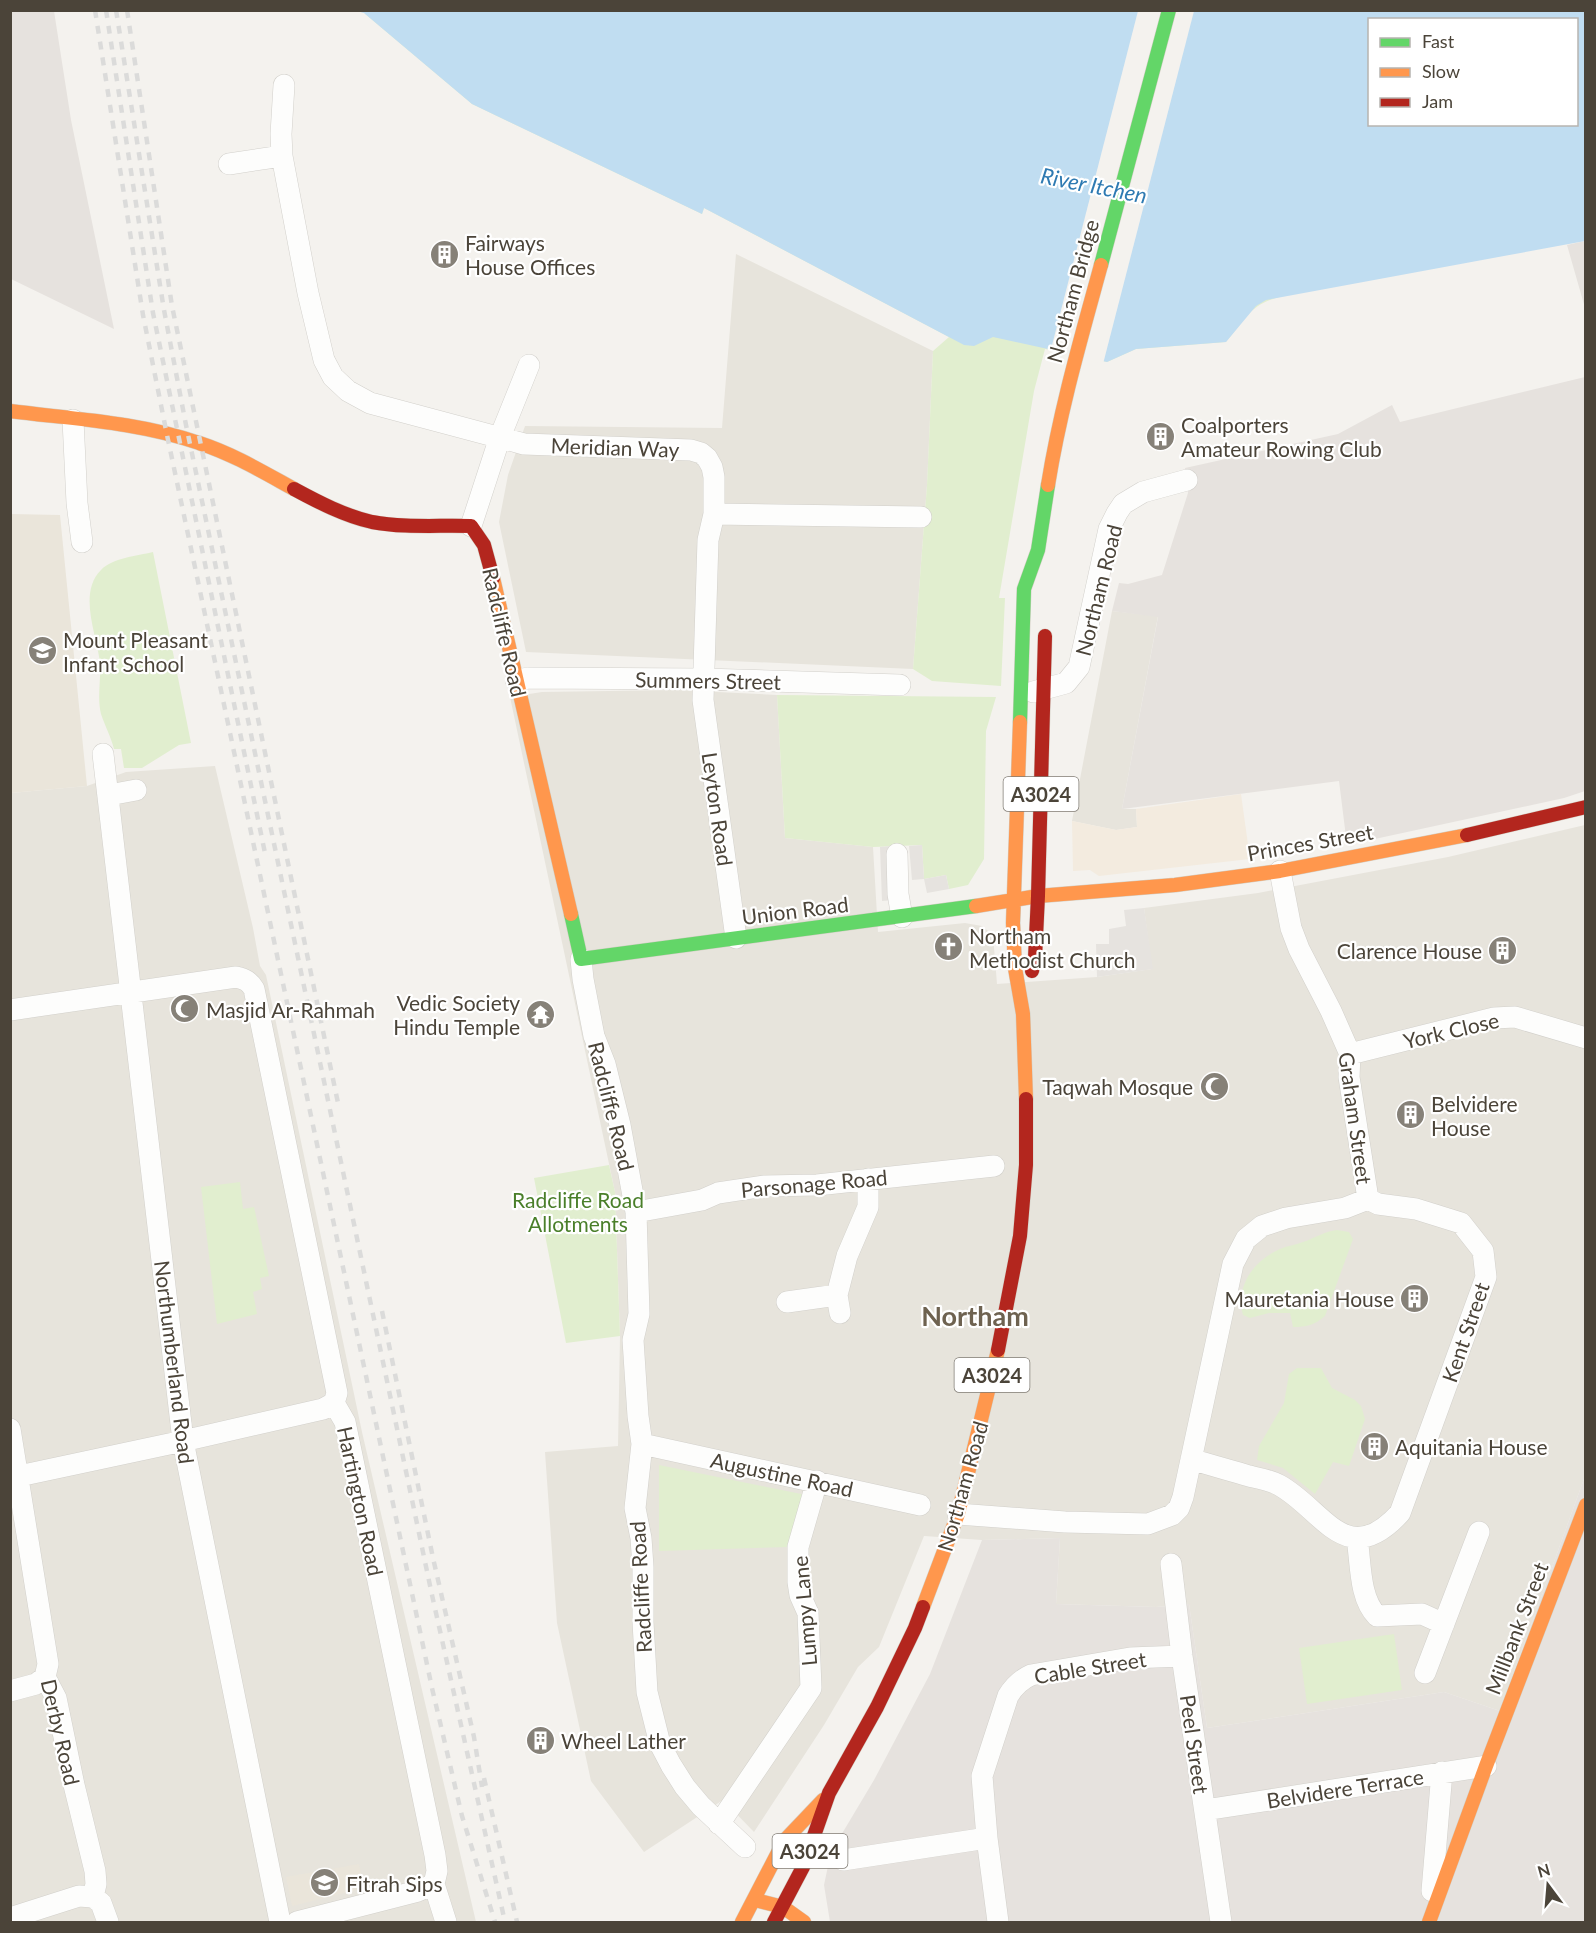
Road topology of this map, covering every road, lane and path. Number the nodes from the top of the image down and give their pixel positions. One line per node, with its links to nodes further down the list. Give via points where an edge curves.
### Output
1 (1168, 10): 14 (main road, Northam Bridge / A3024, via 1065,399)
2 (284, 85): 3 (street, Meridian Way)
3 (282, 156): 4 (street); 8 (street, Meridian Way, via 319,343 333,377 370,403)
4 (229, 164)
5 (529, 365): 8 (street)
6 (10, 411): 7 (main road)
7 (73, 420): 12 (main road, via 201,443 363,519); 13 (street, via 77,503)
8 (500, 437): 10 (street, Meridian Way, via 524,444 701,453 712,467); 12 (street)
9 (1187, 480): 20 (street, Northam Road, via 1143,492 1123,504 1109,529 1079,667 1066,683)
10 (714, 514): 11 (street); 18 (street, Meridian Way, via 708,540)
11 (921, 517)
12 (471, 526): 17 (main road, Radcliffe Road, via 489,560)
13 (85, 530)
14 (1038, 550): 15 (main road, Northam Bridge / A3024); 21 (main road, Northam Bridge / A3024, via 1024,589)
15 (1043, 570)
16 (1046, 618): 20 (main road, A3024)
17 (516, 680): 18 (street, Summers Street); 32 (main road, Radcliffe Road)
18 (703, 680): 19 (street, Summers Street); 31 (street, Leyton Road)
19 (900, 685)
20 (1043, 691): 21 (street, Northam Road); 28 (main road, Northam Road / A3024)
21 (1020, 695): 29 (main road, Northam Road / A3024)
22 (104, 754): 24 (street, Northumberland Road)
23 (136, 790): 24 (street)
24 (109, 795): 33 (street, Northumberland Road)
25 (1586, 807): 27 (main road, Princes Street, via 1482,832)
26 (897, 854): 30 (street)
27 (1280, 871): 28 (main road, Princes Street, via 1175,885); 37 (street, Graham Street, via 1299,949)
28 (1038, 896): 29 (main road, Princes Street); 35 (main road, Northam Road / A3024, via 1035,958)
29 (1014, 900): 30 (main road, Union Road); 35 (main road, Northam Road / A3024, via 1015,962)
30 (902, 917): 31 (main road, Union Road)
31 (736, 938): 32 (main road, Union Road)
32 (581, 959): 41 (street, Radcliffe Road, via 594,1036 608,1074)
33 (132, 992): 34 (street); 43 (street, Hartington Road, via 236,977 245,979 254,989 337,1393); 45 (street, Northumberland Road)
34 (10, 1010)
35 (1023, 1014): 53 (main road, Northam Road / A3024, via 1027,1125 1020,1236 998,1350)
36 (1586, 1038): 37 (street, York Close, via 1515,1017 1494,1018)
37 (1350, 1054): 40 (street, Graham Street)
38 (994, 1166): 39 (street, Parsonage Road)
39 (868, 1179): 41 (street, Parsonage Road, via 718,1192 702,1200); 42 (street, via 868,1207 847,1256 838,1304)
40 (1368, 1199): 47 (street, via 1345,1208 1286,1218 1262,1226 1246,1239 1233,1264); 55 (street, Kent Street, via 1461,1223 1483,1251 1486,1277 1400,1513 1387,1527)
41 (636, 1212): 46 (street, Radcliffe Road, via 639,1314 633,1340)
42 (787, 1302)
43 (334, 1403): 45 (street, via 323,1409); 70 (street, Hartington Road, via 345,1422 435,1855)
44 (10, 1429): 48 (street, Derby Road)
45 (183, 1441): 48 (street); 77 (street, Northumberland Road)
46 (642, 1444): 49 (street, Augustine Road); 66 (street, Radcliffe Road, via 635,1508 641,1538 649,1701 660,1744 671,1765)
47 (1191, 1459): 53 (street, via 1179,1508 1172,1515 1148,1524); 55 (street, via 1276,1484 1294,1494 1331,1529)
48 (19, 1476): 50 (street, Derby Road)
49 (817, 1481): 51 (street, Augustine Road); 66 (street, Lumpy Lane, via 798,1547 799,1589 808,1613 811,1688)
50 (16, 1503): 60 (street, Derby Road, via 48,1664)
51 (920, 1505)
52 (1586, 1505): 62 (main road, Millbank Street)
53 (958, 1514): 64 (main road, Northam Road / A3024, via 915,1628 878,1707)
54 (1479, 1532): 57 (street)
55 (1357, 1538): 57 (street, via 1368,1607 1377,1616 1422,1614)
56 (1171, 1564): 58 (street, Peel Street)
57 (1444, 1624): 59 (street)
58 (1182, 1656): 65 (street, Peel Street); 67 (street, Cable Street, via 1130,1658 1021,1679 1008,1696 982,1776)
59 (1425, 1673)
60 (45, 1677): 61 (street, via 36,1684); 71 (street, Derby Road, via 56,1698 95,1871)
61 (10, 1691)
62 (1486, 1766): 63 (street, Belvidere Terrace); 75 (main road, Millbank Street)
63 (1442, 1772): 65 (street, Belvidere Terrace); 75 (street)
64 (829, 1793): 72 (main road, Northam Road / A3024, via 784,1841); 73 (main road, Northam Road / A3024, via 809,1854)
65 (1205, 1809): 85 (street, Peel Street)
66 (719, 1824): 68 (street, Radcliffe Road)
67 (987, 1838): 69 (street); 84 (street, Cable Street)
68 (745, 1847)
69 (843, 1860)
70 (434, 1884): 78 (street); 79 (street, Hartington Road)
71 (93, 1897): 74 (street, via 79,1896); 76 (street, via 101,1904)
72 (754, 1899): 73 (main road); 80 (main road, Northam Road / A3024); 81 (main road)
73 (783, 1907): 82 (main road, Northam Road / A3024); 83 (main road)
74 (10, 1918)
75 (1429, 1922)
76 (108, 1923)
77 (280, 1923)
78 (297, 1923)
79 (446, 1923)
80 (742, 1923)
81 (768, 1923)
82 (774, 1923)
83 (804, 1923)
84 (998, 1923)
85 (1221, 1923)

